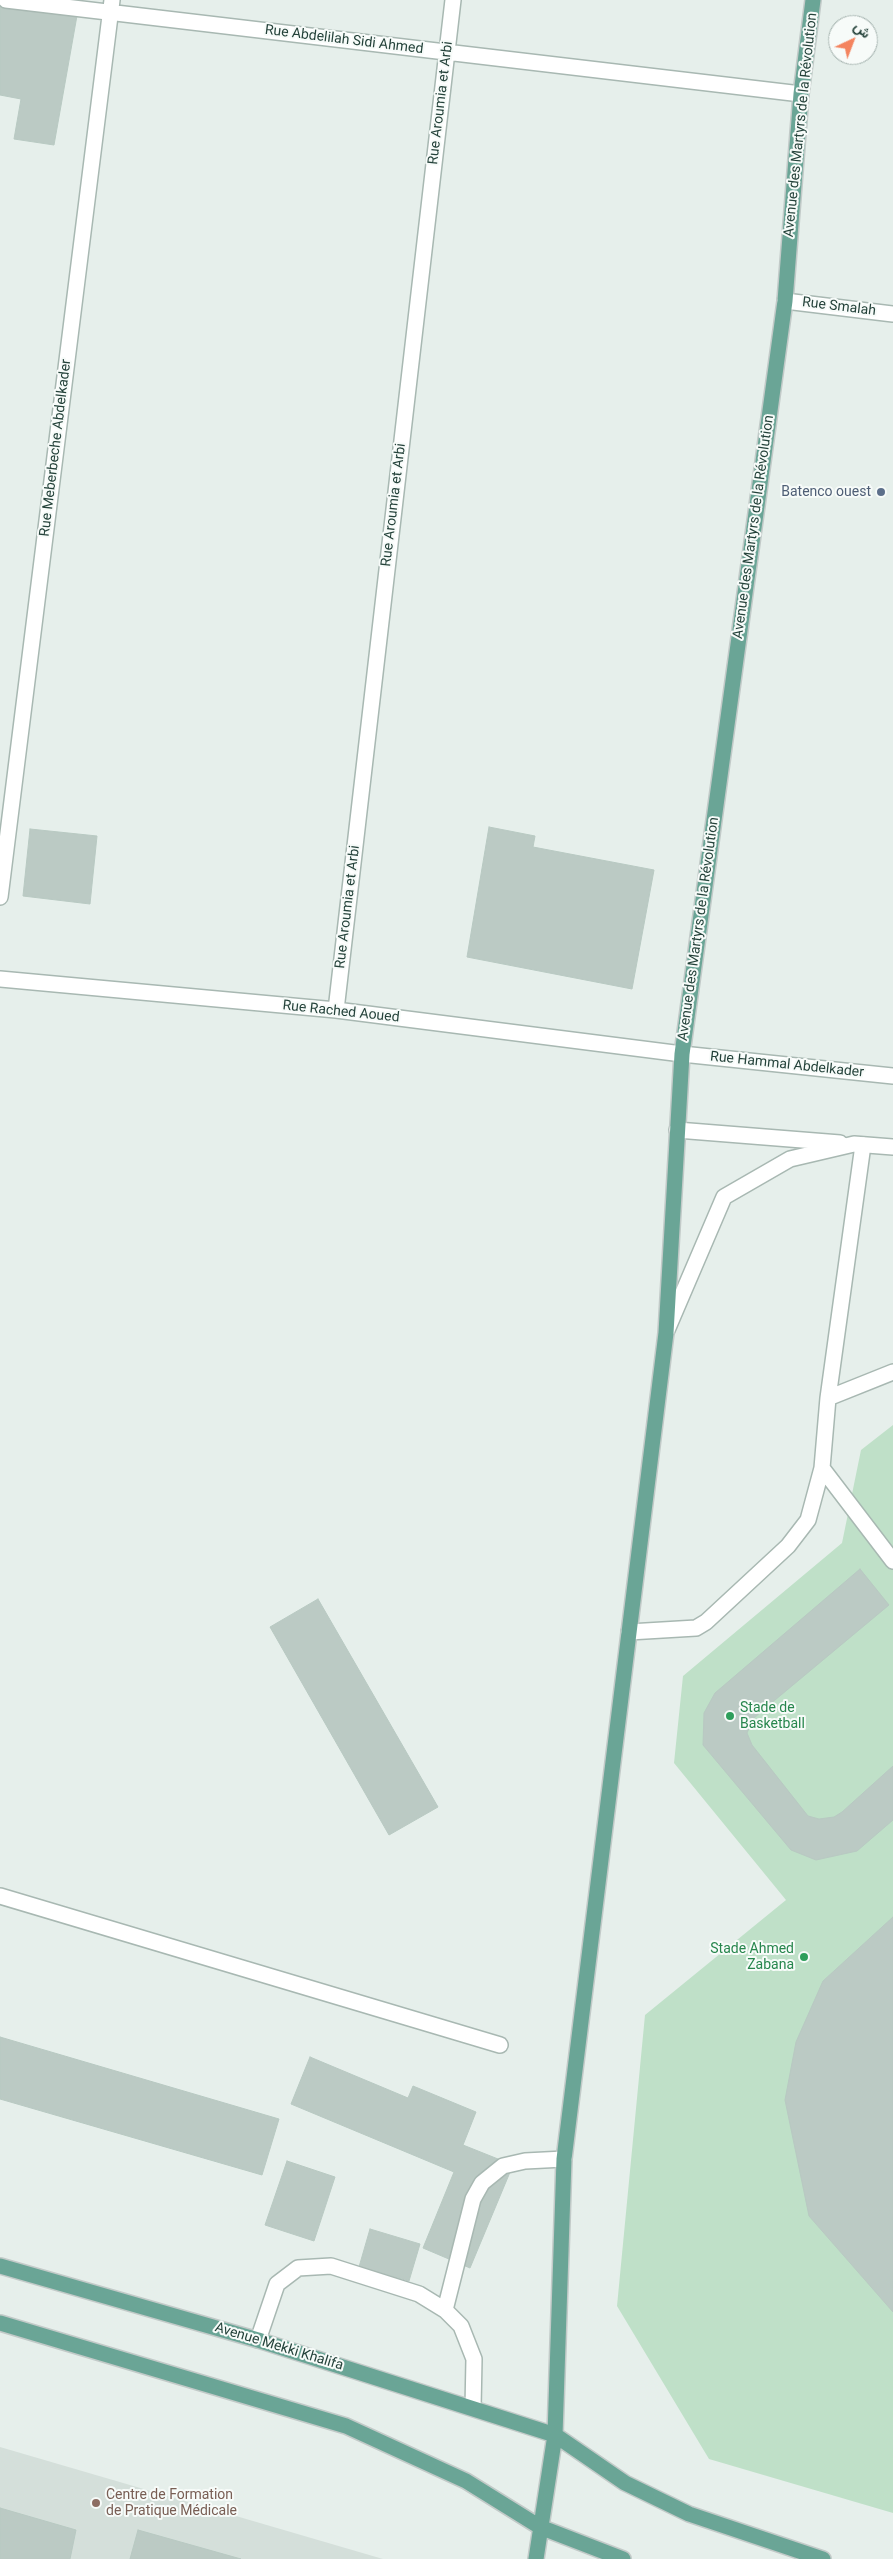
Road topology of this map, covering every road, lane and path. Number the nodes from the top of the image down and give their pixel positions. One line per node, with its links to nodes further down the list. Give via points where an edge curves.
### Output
1 (6, 0): 4 (street, Rue Abdelilah Sidi Ahmed)
2 (453, 0): 5 (street, Rue Aroumia et Arbi)
3 (813, 0): 6 (main road, Avenue des Martyrs de la Révolution)
4 (112, 6): 5 (street, Rue Abdelilah Sidi Ahmed); 9 (street, Rue Meberbeche Abdelkader)
5 (447, 52): 6 (street, Rue Abdelilah Sidi Ahmed); 11 (street, Rue Aroumia et Arbi)
6 (801, 94): 7 (main road, Avenue des Martyrs de la Révolution)
7 (785, 301): 8 (street, Rue Smalah); 12 (main road, Avenue des Martyrs de la Révolution)
8 (893, 314)
9 (0, 896)
10 (0, 979): 11 (street, Rue Rached Aoued)
11 (336, 1010): 12 (street, Rue Rached Aoued)
12 (682, 1054): 13 (street, Rue Hammal Abdelkader); 14 (main road, Avenue des Martyrs de la Révolution)
13 (893, 1076)
14 (677, 1130): 15 (street); 17 (main road, Avenue des Martyrs de la Révolution)
15 (858, 1145): 16 (street); 17 (street, via 790,1159 724,1197); 19 (street)
16 (893, 1147)
17 (666, 1333): 22 (main road, Avenue des Martyrs de la Révolution)
18 (893, 1372): 19 (street)
19 (828, 1398): 20 (street)
20 (822, 1468): 21 (street); 22 (street, via 808,1520 788,1546 706,1622 696,1628)
21 (893, 1561)
22 (629, 1632): 25 (main road, Avenue des Martyrs de la Révolution)
23 (0, 1896): 24 (street)
24 (500, 2045)
25 (564, 2159): 27 (street, via 524,2161 503,2166 482,2183 473,2198); 31 (main road, Avenue des Martyrs de la Révolution)
26 (0, 2266): 29 (main road, Avenue Mekki Khalifa)
27 (445, 2310): 29 (street, via 419,2294 331,2266 298,2268 277,2284); 30 (street, via 461,2326 474,2359)
28 (0, 2324): 32 (main road, via 346,2426 466,2481)
29 (258, 2340): 30 (main road, Avenue Mekki Khalifa)
30 (473, 2408): 31 (main road, Avenue Mekki Khalifa)
31 (555, 2435): 32 (main road, Avenue des Martyrs de la Révolution); 35 (main road, Avenue Mekki Khalifa, via 625,2483 689,2514)
32 (540, 2527): 33 (main road, Avenue des Martyrs de la Révolution); 34 (main road)
33 (536, 2559)
34 (624, 2559)
35 (824, 2559)

